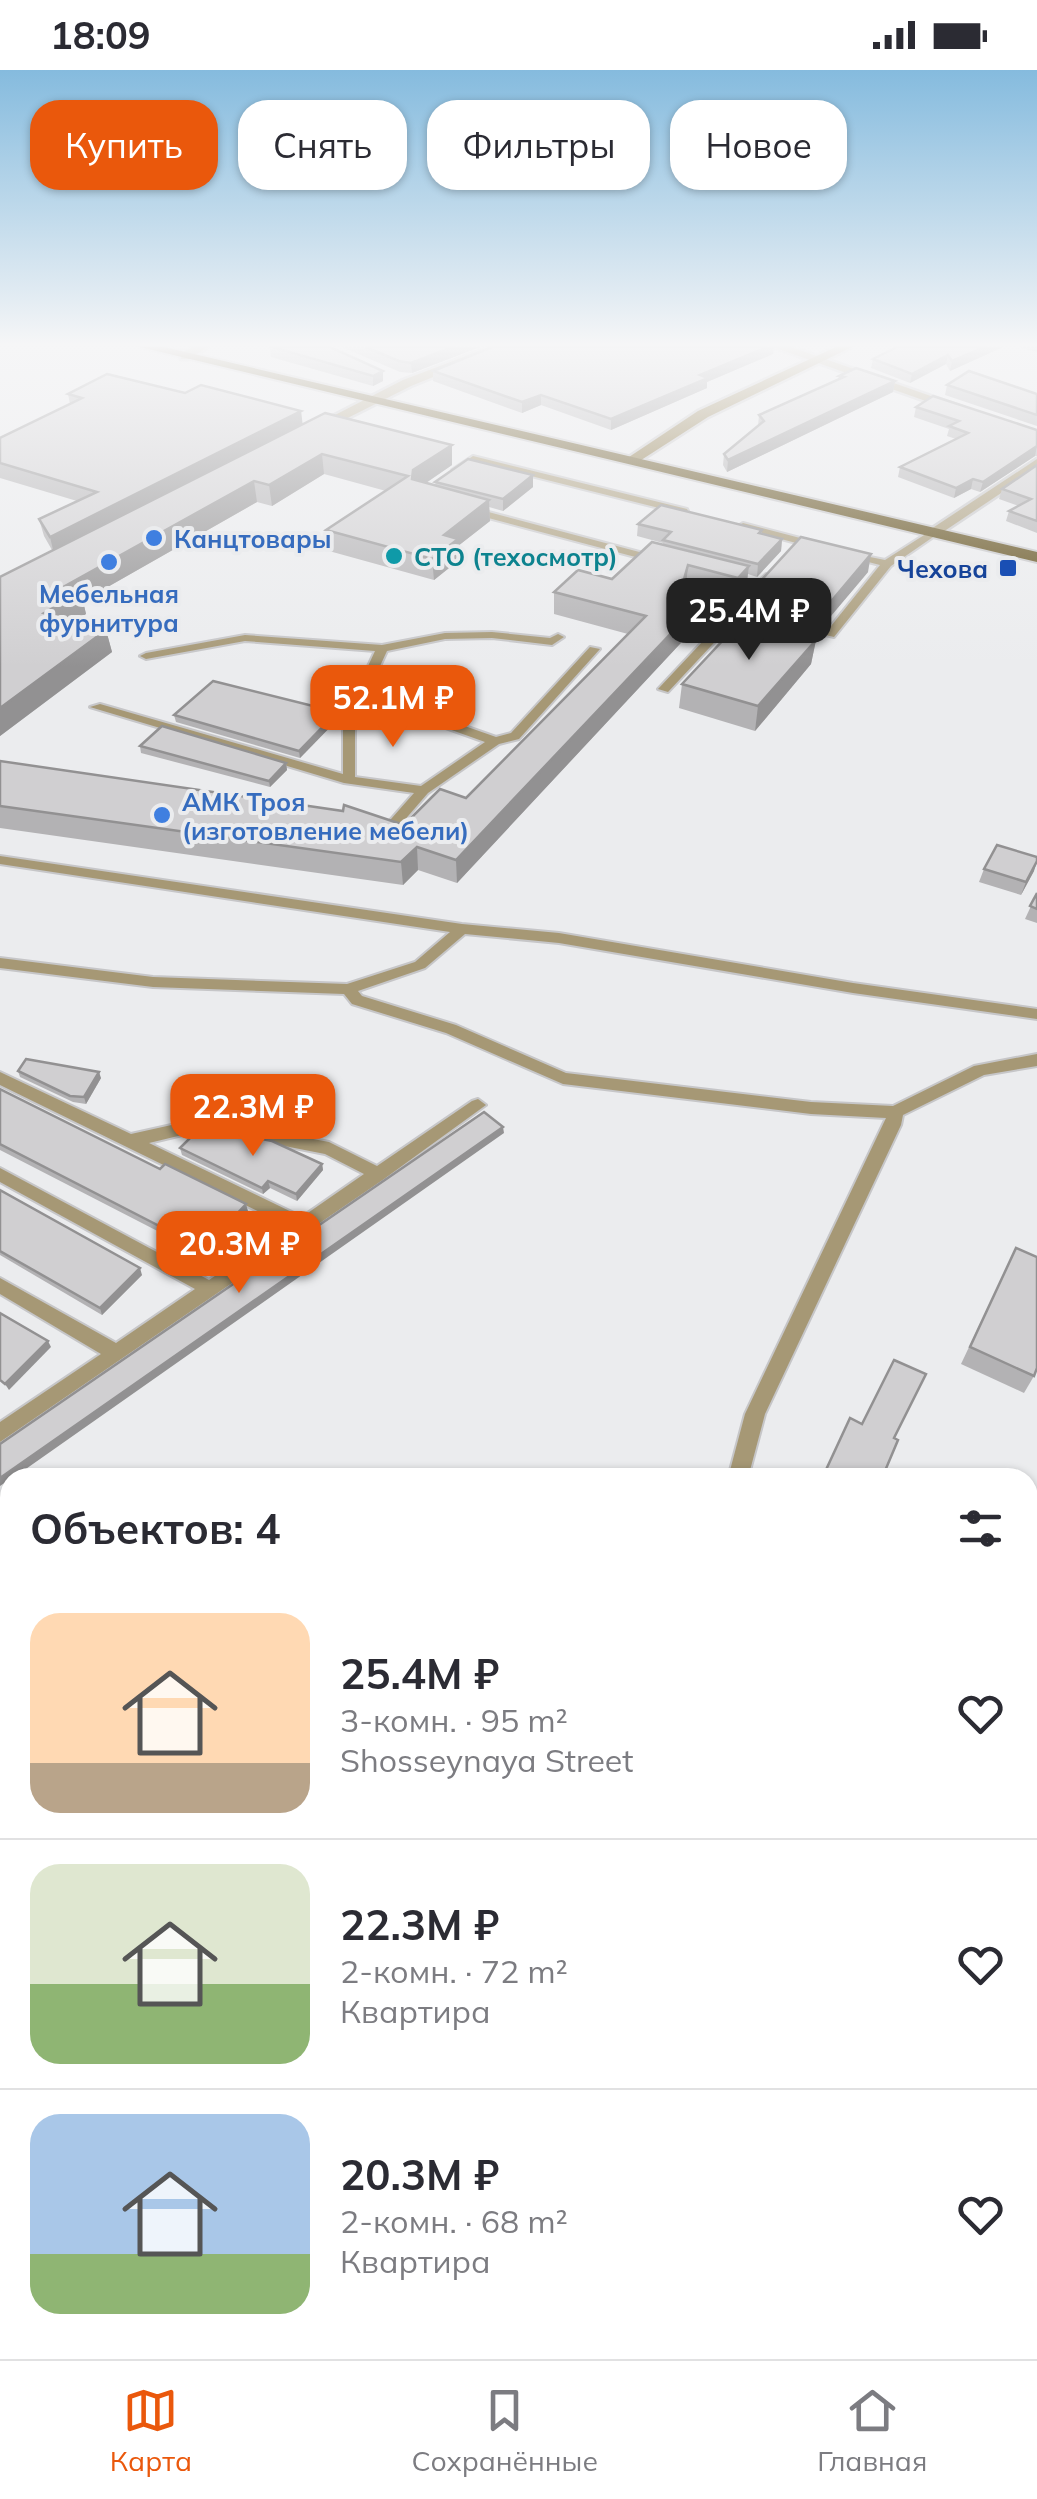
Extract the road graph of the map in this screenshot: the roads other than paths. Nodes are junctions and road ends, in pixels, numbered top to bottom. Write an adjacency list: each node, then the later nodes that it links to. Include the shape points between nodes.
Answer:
1 (600, 454): 3 (highway)
2 (641, 454): 3 (main road)
3 (630, 461): 9 (highway)
4 (1037, 463): 9 (street)
5 (446, 478): 7 (lane, via 473,459)
6 (456, 506): 13 (lane)
7 (694, 514)
8 (731, 523): 10 (lane)
9 (932, 533): 12 (highway); 14 (lane)
10 (800, 541): 11 (lane); 14 (lane)
11 (788, 556)
12 (1037, 557)
13 (672, 563)
14 (887, 564): 18 (lane, via 830,634)
15 (774, 571): 17 (lane)
16 (743, 581): 17 (lane)
17 (761, 585): 18 (lane)
18 (738, 611): 23 (lane)
19 (558, 637): 20 (lane, via 552,642 445,636)
20 (382, 648): 22 (lane, via 244,638); 24 (lane)
21 (594, 648): 26 (lane, via 515,736)
22 (146, 656)
23 (664, 689)
24 (361, 694): 26 (lane); 27 (lane, via 349,720)
25 (96, 707): 27 (lane)
26 (496, 741): 28 (lane)
27 (349, 780): 28 (lane)
28 (423, 790): 29 (lane)
29 (391, 827)
30 (0, 860): 31 (lane)
31 (462, 929): 33 (lane, via 420,965); 34 (lane, via 558,938)
32 (0, 963): 33 (lane, via 153,982)
33 (348, 989): 38 (lane, via 357,1000 451,1029 564,1078)
34 (1037, 1014)
35 (1037, 1060): 38 (lane, via 980,1070)
36 (0, 1078): 39 (lane)
37 (478, 1105): 41 (lane)
38 (895, 1112): 47 (lane, via 755,1414)
39 (130, 1141): 41 (lane, via 203,1124 329,1148); 42 (lane)
40 (0, 1174): 44 (lane)
41 (378, 1174): 42 (lane)
42 (303, 1225): 44 (lane)
43 (0, 1285): 45 (lane)
44 (210, 1289): 45 (lane)
45 (116, 1353): 46 (lane)
46 (4, 1425)
47 (741, 1468)

